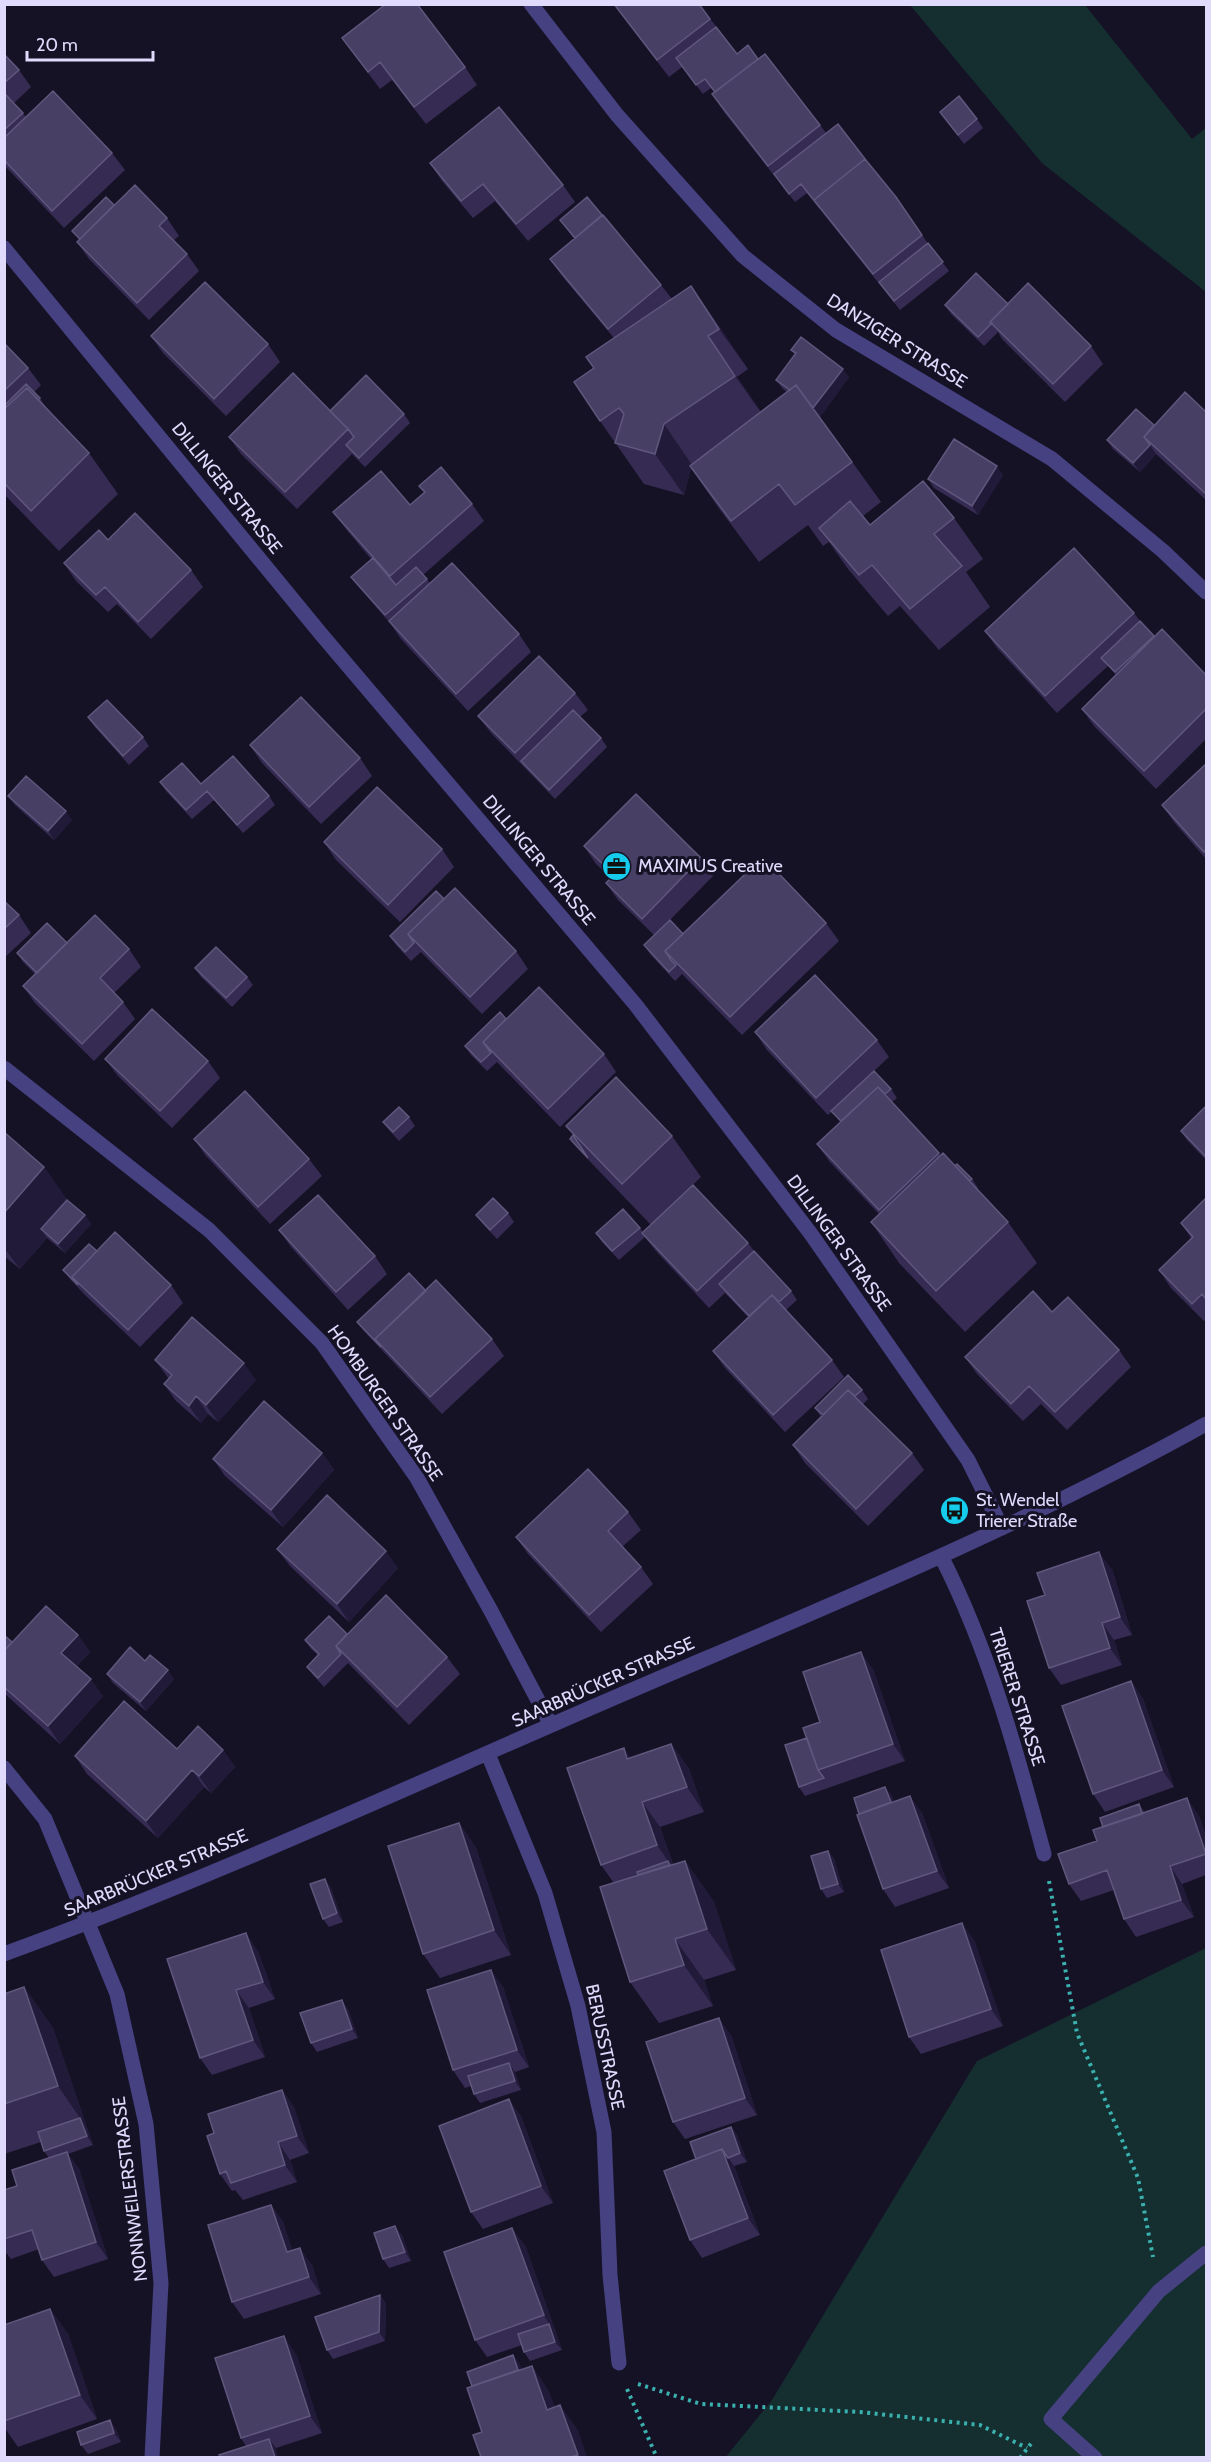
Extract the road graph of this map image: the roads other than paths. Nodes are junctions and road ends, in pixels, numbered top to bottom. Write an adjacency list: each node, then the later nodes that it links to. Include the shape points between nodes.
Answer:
1 (531, 4): 3 (street, DANZIGER STRASSE, via 617,115 743,256 836,330 1052,459)
2 (4, 248): 6 (street, DILLINGER STRASSE, via 321,634 635,1004 811,1234 968,1460)
3 (1206, 592)
4 (4, 1068): 8 (street, HOMBURGER STRASSE, via 209,1230 322,1343 417,1478)
5 (1206, 1424): 6 (street, SAARBRÜCKER STRASSE)
6 (1002, 1528): 7 (street, SAARBRÜCKER STRASSE)
7 (941, 1556): 8 (street, SAARBRÜCKER STRASSE); 11 (street, TRIERER STRASSE, via 968,1612 1017,1754)
8 (551, 1725): 9 (street, SAARBRÜCKER STRASSE)
9 (488, 1754): 12 (street, SAARBRÜCKER STRASSE); 15 (street, BERUSSTRASSE, via 545,1893 578,2006 604,2132 610,2275)
10 (4, 1768): 12 (street, NONNWEILERSTRASSE, via 45,1820)
11 (1044, 1854)
12 (89, 1924): 13 (street, SAARBRÜCKER STRASSE); 16 (street, NONNWEILERSTRASSE, via 117,1994 146,2124 161,2283)
13 (4, 1954)
14 (1206, 2253): 17 (street, via 1160,2291 1051,2419)
15 (619, 2363)
16 (152, 2457)
17 (1095, 2457)

